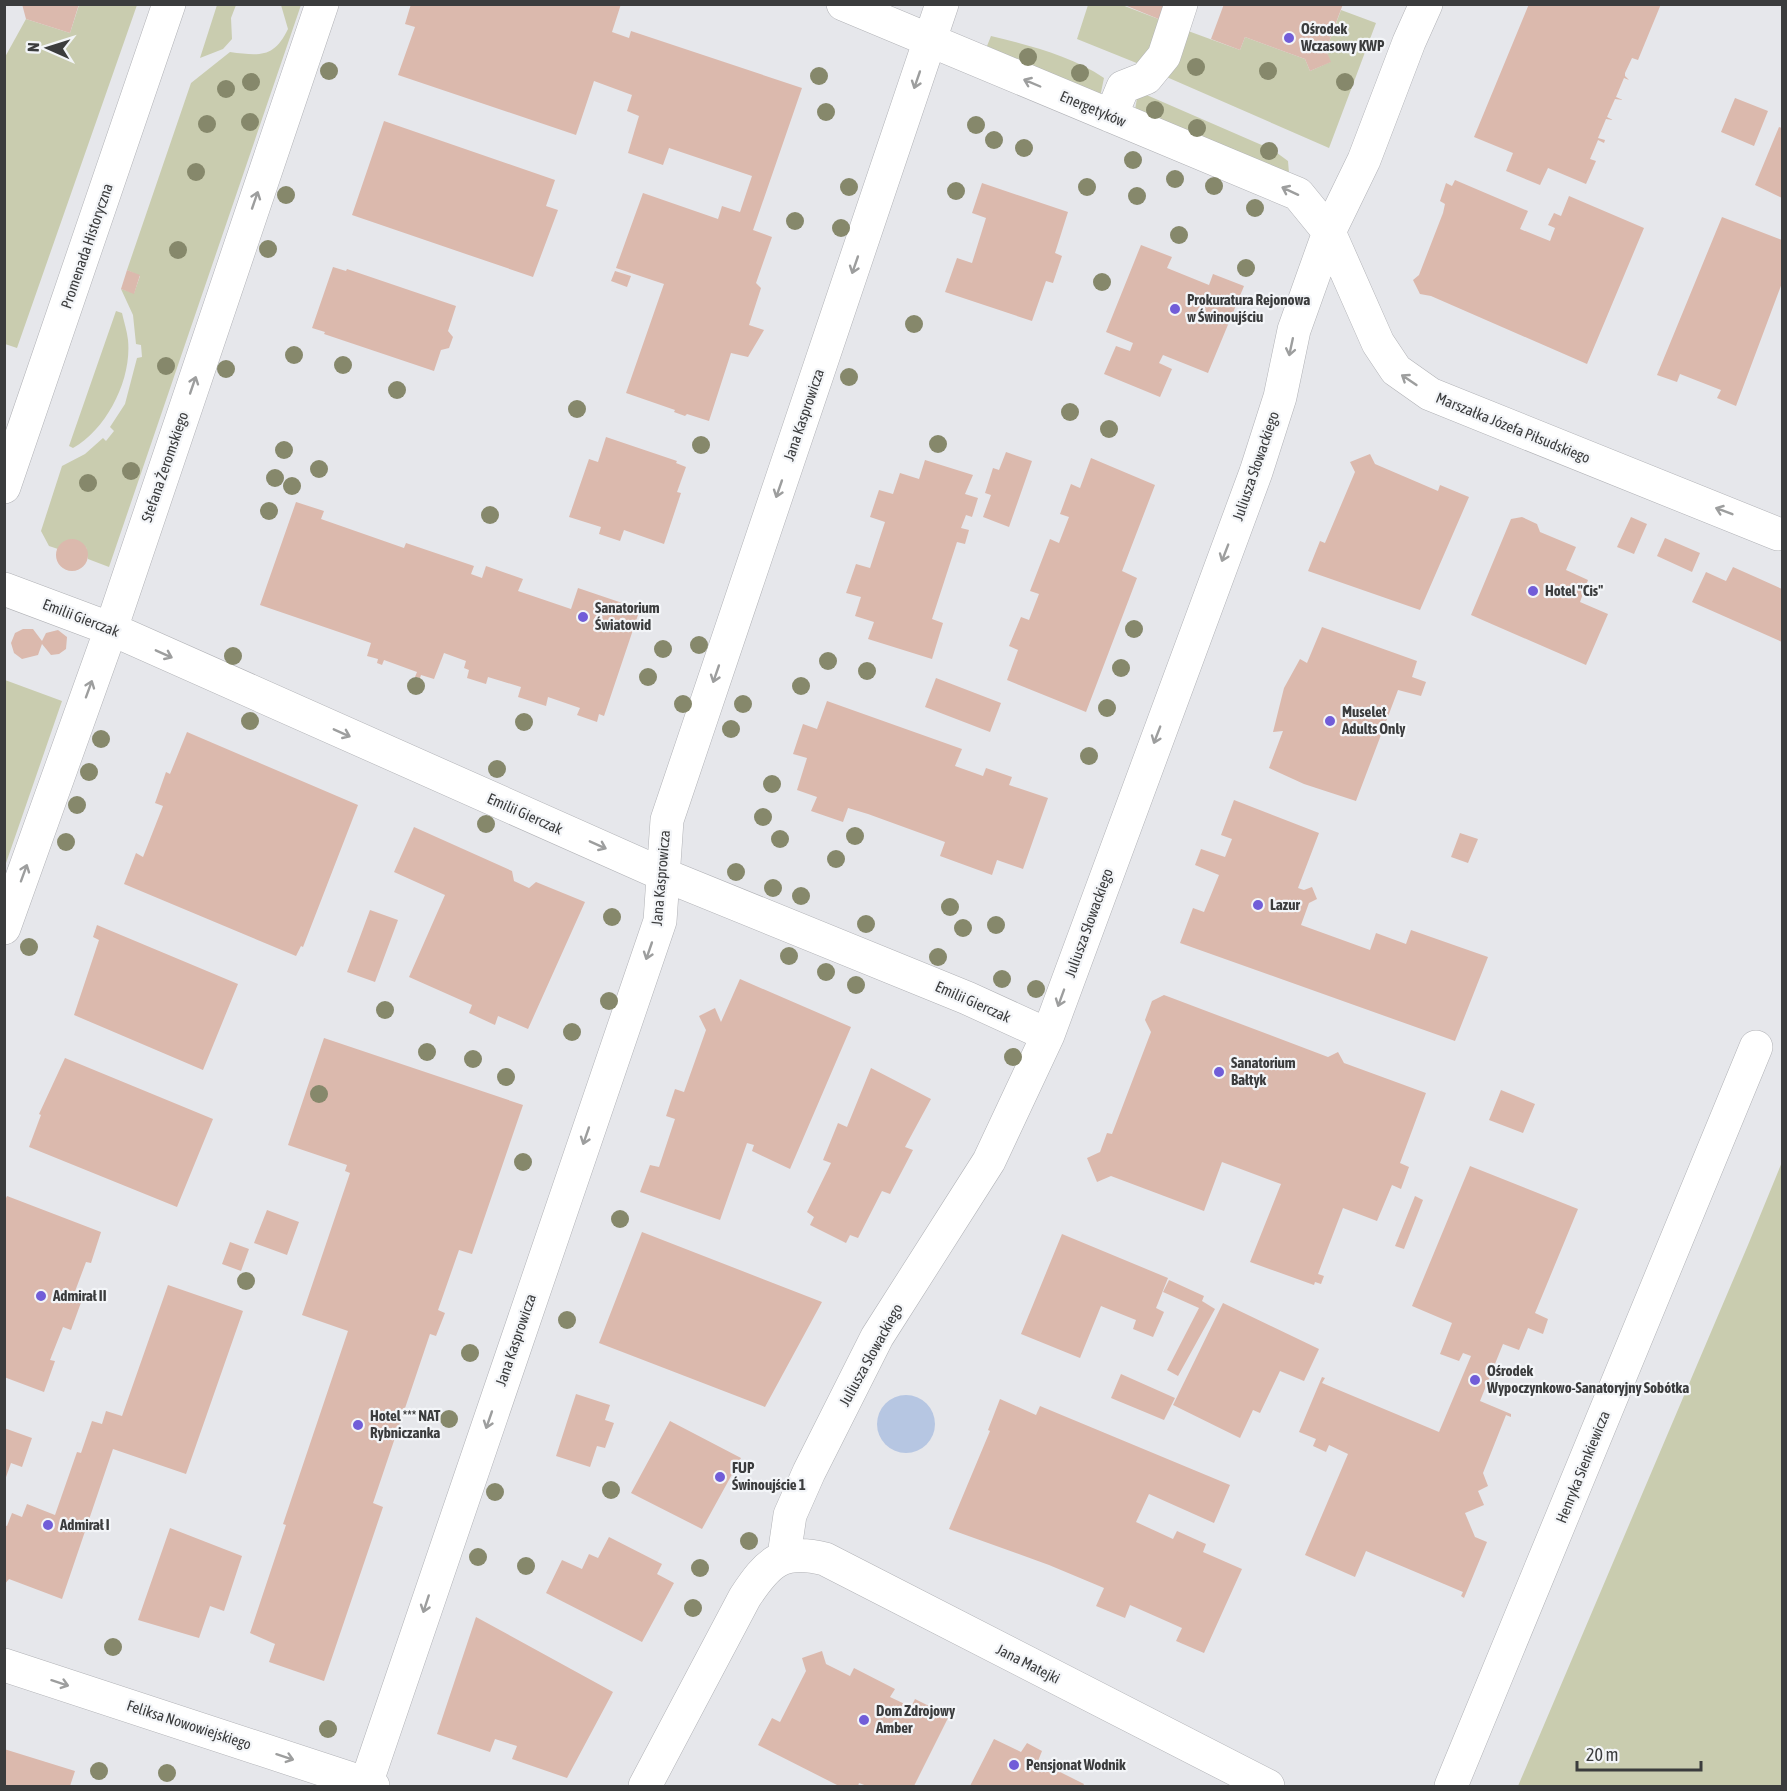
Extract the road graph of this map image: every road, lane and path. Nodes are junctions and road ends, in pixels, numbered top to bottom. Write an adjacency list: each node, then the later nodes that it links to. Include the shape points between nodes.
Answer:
1 (169, 4): 10 (street, Promenada Historyczna)
2 (322, 4): 13 (street, Stefana Żeromskiego, one-way to 2)
3 (843, 4): 7 (street, Energetyków)
4 (942, 4): 7 (street, Jana Kasprowicza)
5 (1181, 4): 8 (street, via 1164,56 1146,78 1123,87)
6 (1426, 4): 9 (street, Juliusza Słowackiego, via 1364,160)
7 (931, 40): 8 (street, Energetyków, one-way to 7); 14 (street, Jana Kasprowicza, one-way to 14, via 667,820)
8 (1111, 116): 9 (street, Energetyków, one-way to 8, via 1298,194)
9 (1329, 232): 11 (street, Marszałka Józefa Piłsudskiego, one-way to 9, via 1430,394 1396,370 1378,343); 16 (street, Juliusza Słowackiego, one-way to 16, via 1294,330 1280,397 1256,472)
10 (4, 487)
11 (1778, 534)
12 (4, 589): 13 (street, Emilii Gierczak)
13 (111, 629): 14 (street, Emilii Gierczak, one-way to 14); 15 (street, Stefana Żeromskiego, one-way to 13)
14 (662, 874): 16 (street, Emilii Gierczak); 20 (street, Jana Kasprowicza, one-way to 20, via 660,921)
15 (4, 928)
16 (1048, 1035): 18 (street, Juliusza Słowackiego, via 989,1161 877,1337 790,1515)
17 (1756, 1047): 23 (street, Henryka Sienkiewicza)
18 (784, 1556): 21 (street, via 763,1570 745,1597); 22 (street, Jana Matejki, via 806,1554 825,1559)
19 (4, 1665): 20 (street, Feliksa Nowowiejskiego, one-way to 20)
20 (370, 1785)
21 (645, 1786)
22 (1268, 1786)
23 (1450, 1786)

